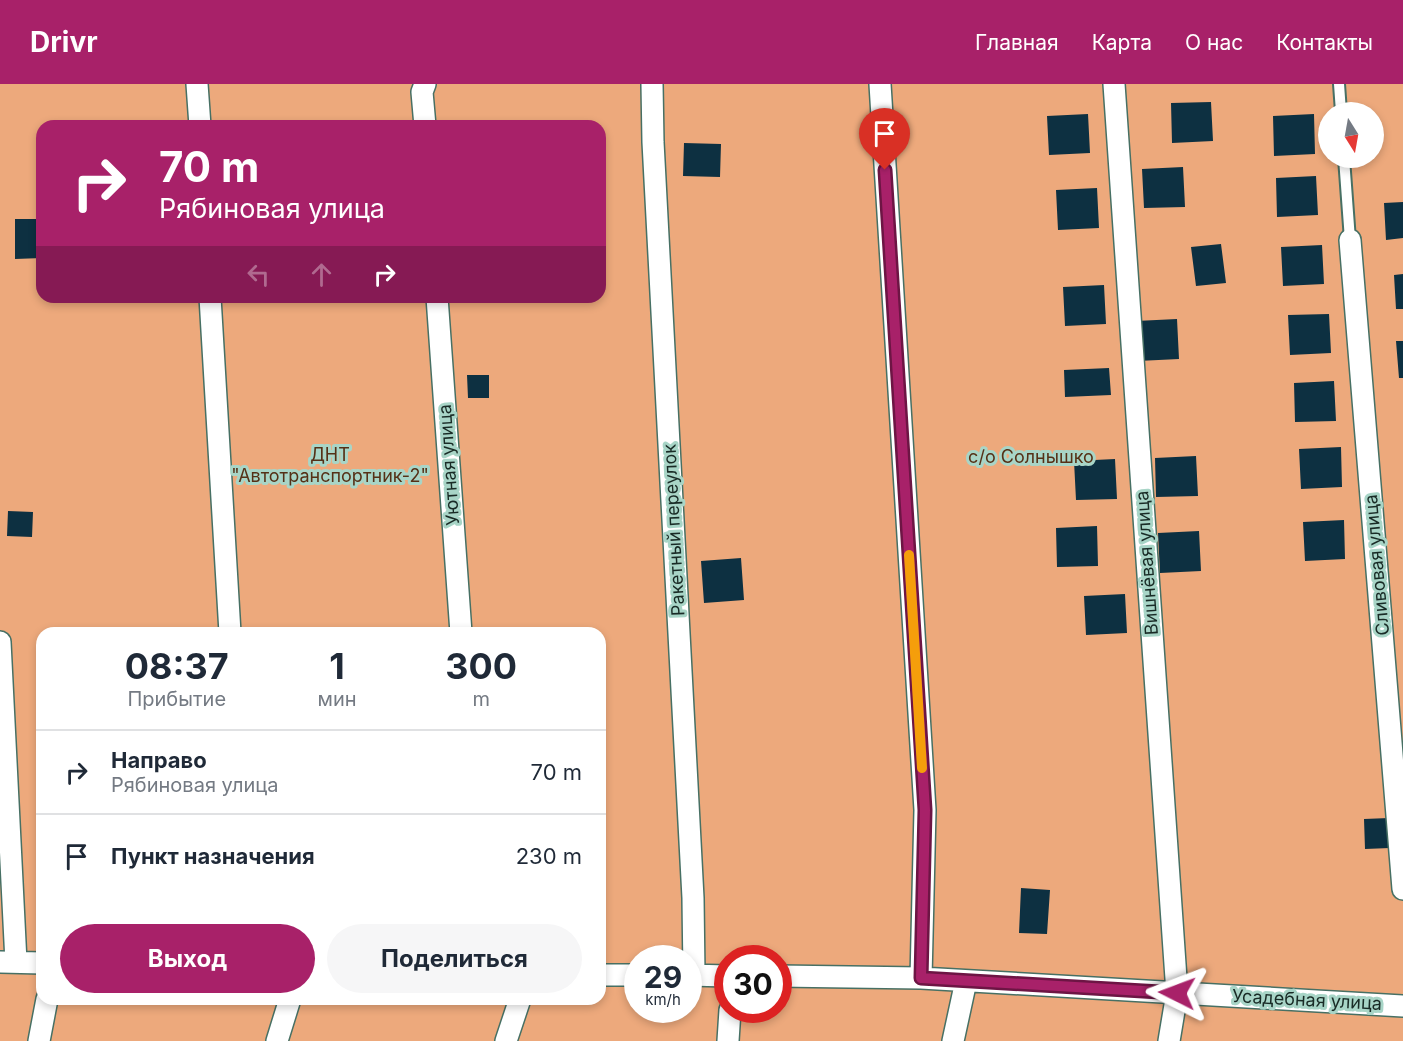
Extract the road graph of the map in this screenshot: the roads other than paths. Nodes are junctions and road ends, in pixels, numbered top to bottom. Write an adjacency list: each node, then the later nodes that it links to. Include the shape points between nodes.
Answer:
1 (197, 84): 8 (street)
2 (425, 84): 9 (street)
3 (652, 84): 18 (street, Ракетный переулок, via 693,898)
4 (880, 84): 24 (street, via 925,810)
5 (1114, 84): 26 (street, Вишнёвая улица)
6 (1339, 84): 7 (lane)
7 (1340, 102)
8 (200, 120)
9 (424, 120)
10 (1345, 168): 11 (lane)
11 (1350, 240): 17 (street, Сливовая улица)
12 (210, 303): 14 (street)
13 (437, 303): 15 (street, Уютная улица)
14 (230, 627)
15 (461, 627)
16 (0, 642): 19 (street)
17 (1403, 889)
18 (692, 945)
19 (8, 962): 20 (street)
20 (36, 963)
21 (606, 975): 22 (street)
22 (624, 975)
23 (792, 976): 24 (street, Усадебная улица)
24 (921, 978): 25 (street, Усадебная улица)
25 (966, 981): 26 (street, Усадебная улица); 36 (street)
26 (1177, 993): 30 (street, Усадебная улица); 37 (street, Вишнёвая улица)
27 (45, 1005): 32 (street)
28 (288, 1005): 33 (street)
29 (518, 1005): 34 (street)
30 (1403, 1006)
31 (729, 1023): 35 (street)
32 (39, 1041)
33 (276, 1041)
34 (506, 1041)
35 (728, 1041)
36 (953, 1041)
37 (1169, 1041)

